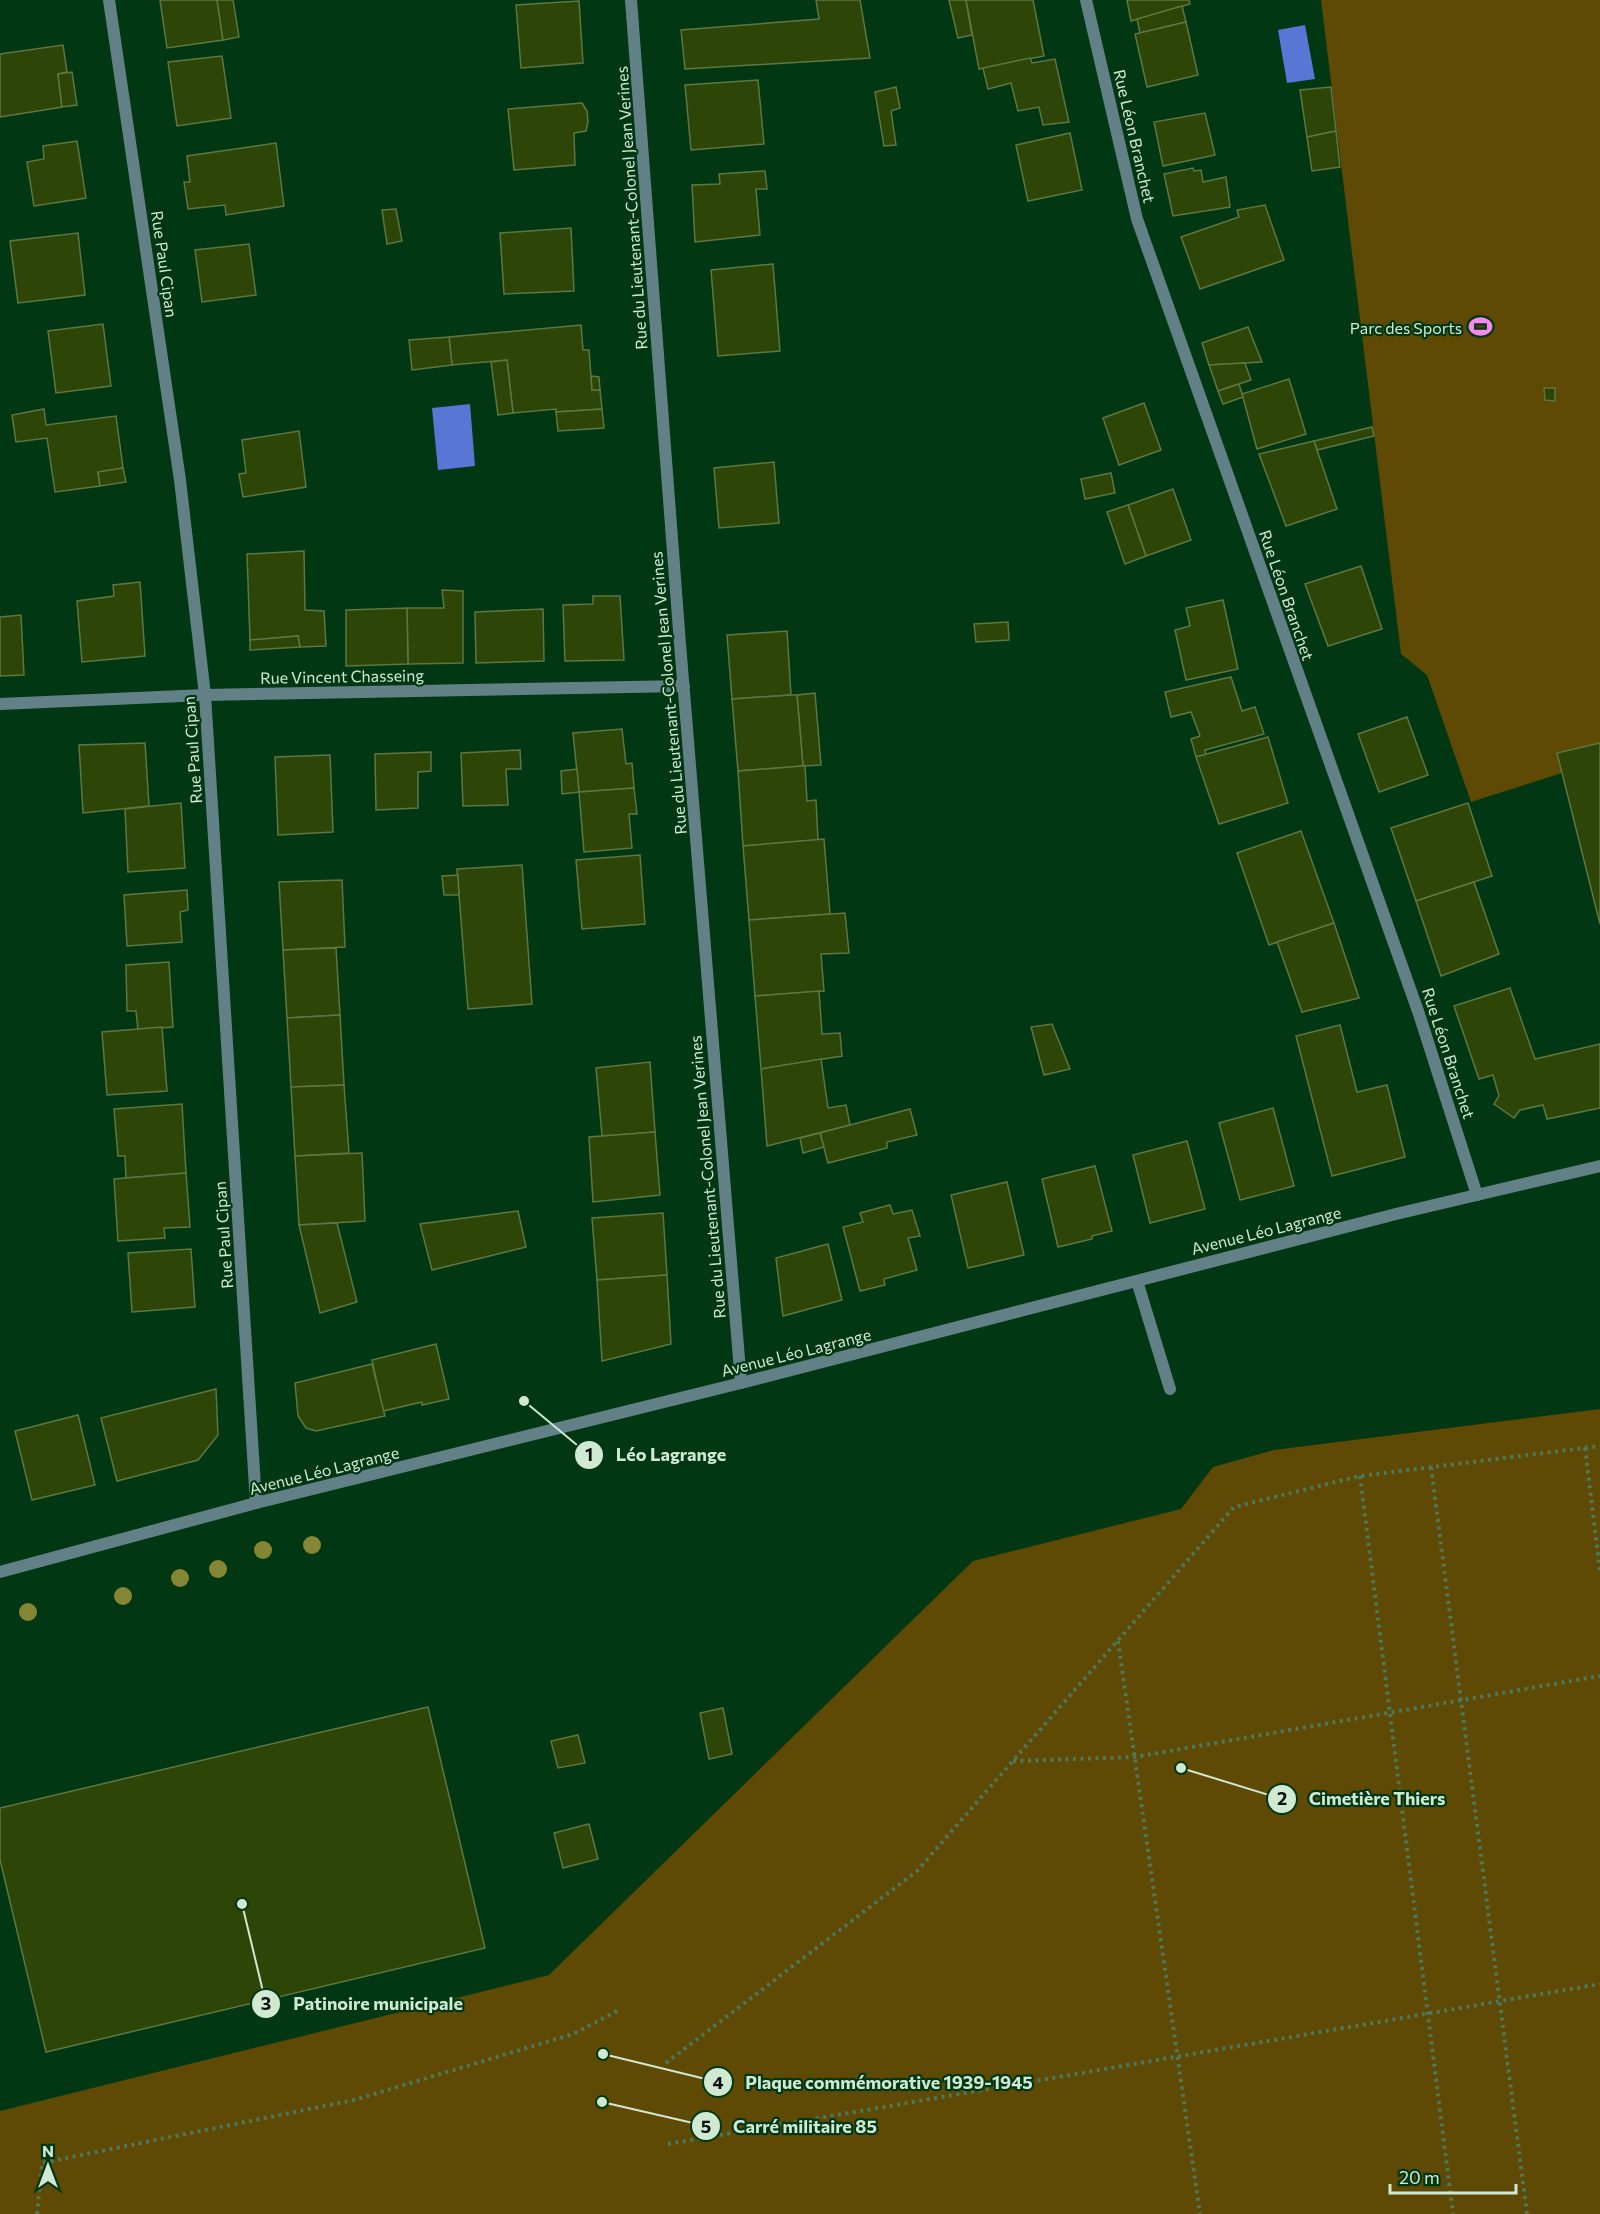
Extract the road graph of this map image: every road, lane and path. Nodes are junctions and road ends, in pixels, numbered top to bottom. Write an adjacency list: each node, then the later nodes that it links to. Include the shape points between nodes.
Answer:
1 (109, 0): 5 (street, Rue Paul Cipan, via 180,480)
2 (631, 0): 4 (street, Rue du Lieutenant-Colonel Jean Verines)
3 (1086, 0): 8 (street, Rue Léon Branchet, via 1137,219 1419,1014)
4 (684, 686): 5 (street, Rue Vincent Chasseing); 10 (street, Rue du Lieutenant-Colonel Jean Verines)
5 (205, 695): 6 (street, Rue Vincent Chasseing); 16 (street, Rue Paul Cipan)
6 (0, 704)
7 (1600, 1166): 8 (street, Avenue Léo Lagrange)
8 (1477, 1195): 9 (street, Avenue Léo Lagrange)
9 (1137, 1281): 10 (street, Avenue Léo Lagrange); 11 (street)
10 (741, 1383): 16 (street, Avenue Léo Lagrange)
11 (1170, 1389)
12 (1600, 1446): 13 (path)
13 (1585, 1448): 14 (path); 17 (path)
14 (1431, 1467): 15 (path); 21 (path)
15 (1360, 1476): 19 (path, via 1234,1507); 22 (path)
16 (256, 1503): 18 (street, Avenue Léo Lagrange)
17 (1600, 1571)
18 (0, 1572)
19 (1118, 1640): 23 (path); 24 (path)
20 (1600, 1677): 21 (path)
21 (1462, 1701): 22 (path); 26 (path)
22 (1390, 1713): 23 (path); 28 (path)
23 (1135, 1757): 24 (path); 29 (path)
24 (1012, 1761): 30 (path, via 917,1870)
25 (1600, 1984): 26 (path)
26 (1500, 2001): 28 (path); 35 (path)
27 (617, 2010): 32 (path, via 573,2034 354,2100 42,2163)
28 (1428, 2013): 29 (path); 34 (path)
29 (1177, 2056): 31 (path); 33 (path)
30 (666, 2063)
31 (668, 2144)
32 (36, 2214)
33 (1200, 2214)
34 (1453, 2214)
35 (1527, 2214)

